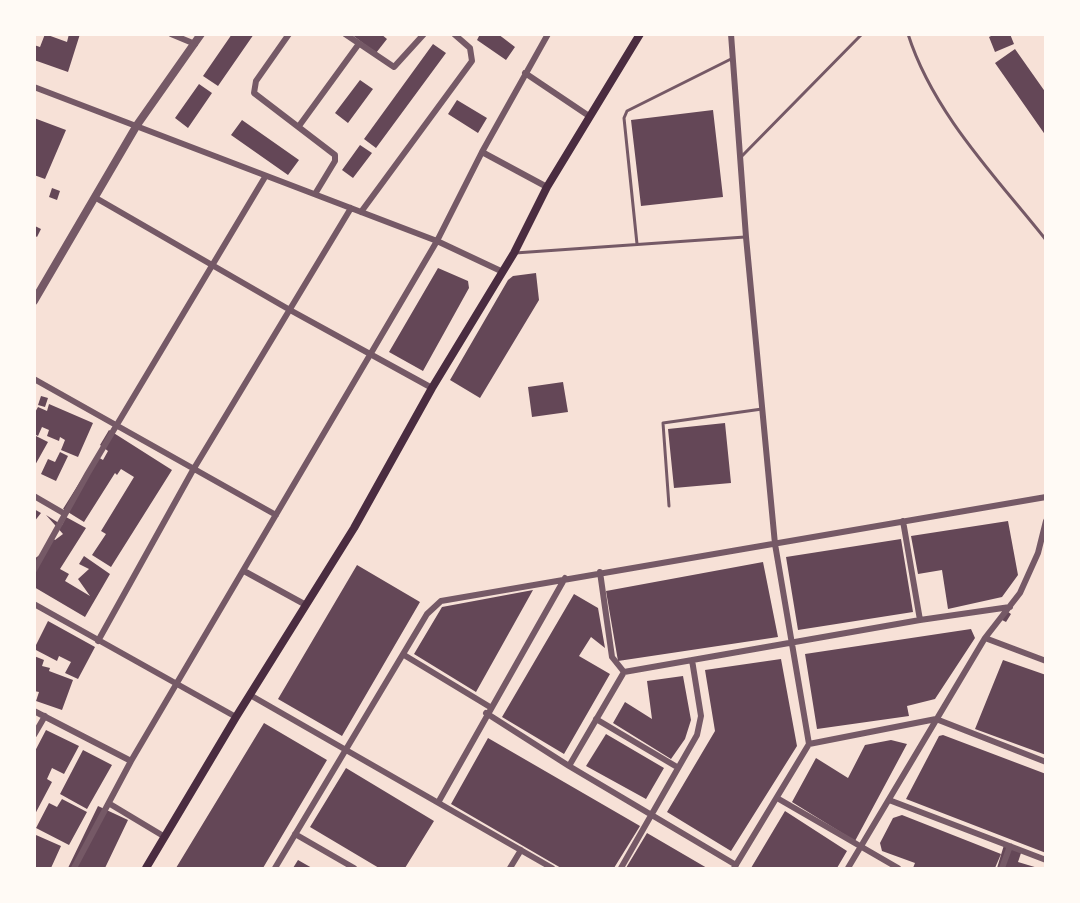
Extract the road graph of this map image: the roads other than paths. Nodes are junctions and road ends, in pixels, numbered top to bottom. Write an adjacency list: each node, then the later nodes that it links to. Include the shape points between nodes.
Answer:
1 (171, 34): 12 (street)
2 (201, 34): 12 (street)
3 (289, 34): 19 (street, via 253,89 260,99)
4 (345, 34): 13 (street)
5 (424, 34): 13 (street, via 394,67)
6 (454, 34): 27 (street, via 470,48 472,61)
7 (548, 34): 15 (street)
8 (640, 34): 17 (main road)
9 (731, 34): 14 (street)
10 (862, 34): 21 (lane)
11 (908, 34): 29 (lane, via 936,96)
12 (195, 44): 18 (street)
13 (358, 45): 19 (street)
14 (733, 57): 21 (street); 31 (lane, via 627,111 624,118)
15 (525, 73): 17 (street); 20 (street)
16 (34, 87): 18 (street)
17 (589, 116): 23 (main road)
18 (137, 125): 22 (street); 25 (street)
19 (299, 126): 24 (street, via 335,155)
20 (482, 152): 23 (street); 30 (street)
21 (740, 159): 28 (street)
22 (265, 177): 24 (street); 33 (street)
23 (547, 187): 32 (main road)
24 (315, 194): 26 (street)
25 (96, 198): 33 (street); 35 (street)
26 (351, 208): 27 (street); 36 (street)
27 (361, 213): 30 (street)
28 (746, 237): 31 (lane); 40 (street)
29 (1046, 240)
30 (437, 241): 34 (street); 37 (street)
31 (637, 244): 32 (lane)
32 (514, 253): 34 (main road)
33 (212, 264): 36 (street); 41 (street)
34 (503, 272): 39 (main road)
35 (34, 301)
36 (290, 310): 37 (street); 42 (street)
37 (370, 355): 39 (street); 47 (street)
38 (34, 379): 41 (street)
39 (432, 388): 58 (main road)
40 (764, 408): 45 (lane, via 663,423); 50 (street)
41 (117, 425): 42 (street); 46 (street)
42 (193, 470): 47 (street); 62 (street)
43 (34, 496): 46 (street)
44 (1046, 497): 48 (street)
45 (669, 506)
46 (65, 514): 53 (street)
47 (276, 515): 54 (street)
48 (903, 520): 50 (street); 60 (street)
49 (1046, 521): 51 (street)
50 (775, 544): 55 (street); 63 (street)
51 (1038, 553): 52 (street); 59 (street)
52 (1046, 556)
53 (34, 570)
54 (244, 571): 58 (street); 68 (street)
55 (600, 572): 56 (street); 67 (street, via 612,657)
56 (566, 578): 64 (street, via 441,601 427,614); 70 (street)
57 (34, 604): 62 (street)
58 (306, 605): 69 (main road)
59 (1010, 607): 60 (street); 61 (street)
60 (920, 620): 63 (street)
61 (986, 638): 66 (street); 75 (street)
62 (98, 641): 68 (street)
63 (790, 642): 65 (street); 77 (street)
64 (404, 655): 70 (street); 78 (street)
65 (692, 660): 67 (street); 82 (street, via 701,716 697,735)
66 (1046, 661)
67 (624, 672): 74 (street)
68 (178, 684): 73 (street); 79 (street)
69 (250, 695): 73 (main road); 78 (street)
70 (488, 710): 81 (street); 85 (street)
71 (34, 711): 72 (street)
72 (45, 716): 76 (street); 79 (street)
73 (236, 717): 89 (main road)
74 (596, 719): 81 (street); 82 (street)
75 (936, 719): 77 (street); 80 (street); 84 (street)
76 (34, 735)
77 (809, 744): 83 (street)
78 (346, 748): 85 (street); 88 (street)
79 (131, 761): 86 (street)
80 (1046, 762)
81 (569, 766): 87 (street)
82 (677, 767): 87 (street)
83 (777, 798): 91 (street); 94 (street)
84 (889, 800): 90 (street); 91 (street)
85 (439, 801): 92 (street)
86 (110, 804): 89 (street); 95 (street)
87 (650, 814): 94 (street); 101 (street)
88 (295, 834): 97 (street); 98 (street)
89 (165, 837): 96 (main road)
90 (1010, 846): 93 (street); 104 (street)
91 (860, 848): 102 (street); 103 (street)
92 (521, 850): 99 (street); 100 (street)
93 (1046, 860)
94 (735, 867)
95 (74, 868)
96 (148, 868)
97 (275, 868)
98 (354, 868)
99 (510, 868)
100 (552, 868)
101 (621, 868)
102 (848, 868)
103 (898, 868)
104 (1002, 868)

